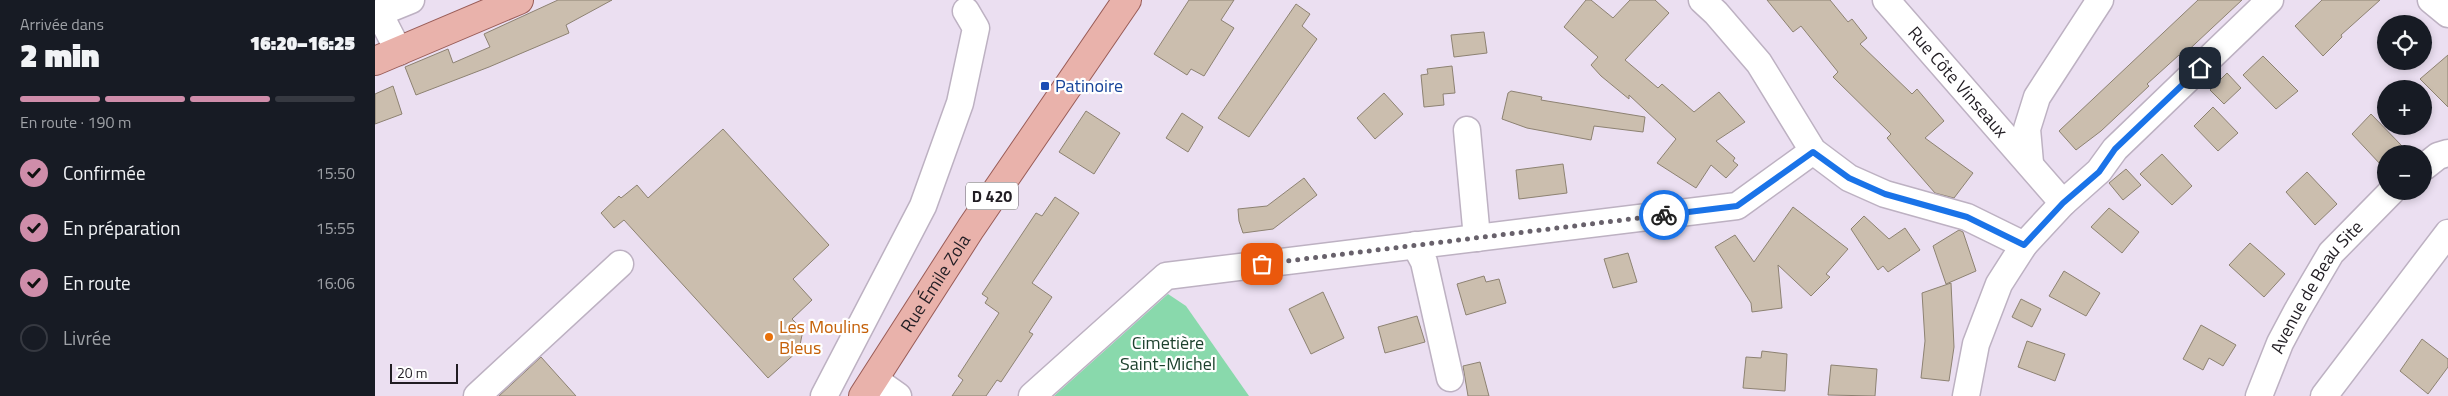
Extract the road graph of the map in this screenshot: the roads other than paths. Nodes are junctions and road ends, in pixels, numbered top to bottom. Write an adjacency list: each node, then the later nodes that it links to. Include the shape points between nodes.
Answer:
1 (411, 0): 10 (street)
2 (519, 0): 12 (main road)
3 (1127, 0): 26 (main road, Rue Émile Zola / D 420, via 1002,182)
4 (1702, 0): 14 (street, via 1759,63)
5 (1886, 0): 17 (street, Rue Côte Vinseaux)
6 (2100, 0): 17 (street, via 2037,97 2027,129)
7 (2270, 0): 19 (street, via 2115,149 2099,172)
8 (2431, 0): 11 (street)
9 (966, 11): 28 (street, via 976,28 962,94 923,206)
10 (377, 14): 12 (street)
11 (2448, 14)
12 (387, 57)
13 (1467, 130): 21 (street)
14 (1813, 152): 21 (street, via 1737,206); 23 (street, via 1849,178 1885,194 1967,217)
15 (2448, 153): 16 (street)
16 (2432, 161)
17 (2029, 164): 19 (street, Rue Côte Vinseaux)
18 (2383, 200): 32 (street, Avenue de Beau Site, via 2331,253 2297,311)
19 (2063, 203): 23 (street)
20 (2448, 232): 33 (street)
21 (1477, 238): 22 (street)
22 (1415, 245): 25 (street, via 1424,262); 30 (street, via 1166,276)
23 (2024, 245): 31 (street, via 1999,284 1976,344)
24 (620, 264): 27 (street)
25 (1450, 378)
26 (869, 388): 29 (street)
27 (477, 396)
28 (824, 396)
29 (898, 396)
30 (1033, 396)
31 (1966, 396)
32 (2259, 396)
33 (2324, 396)

